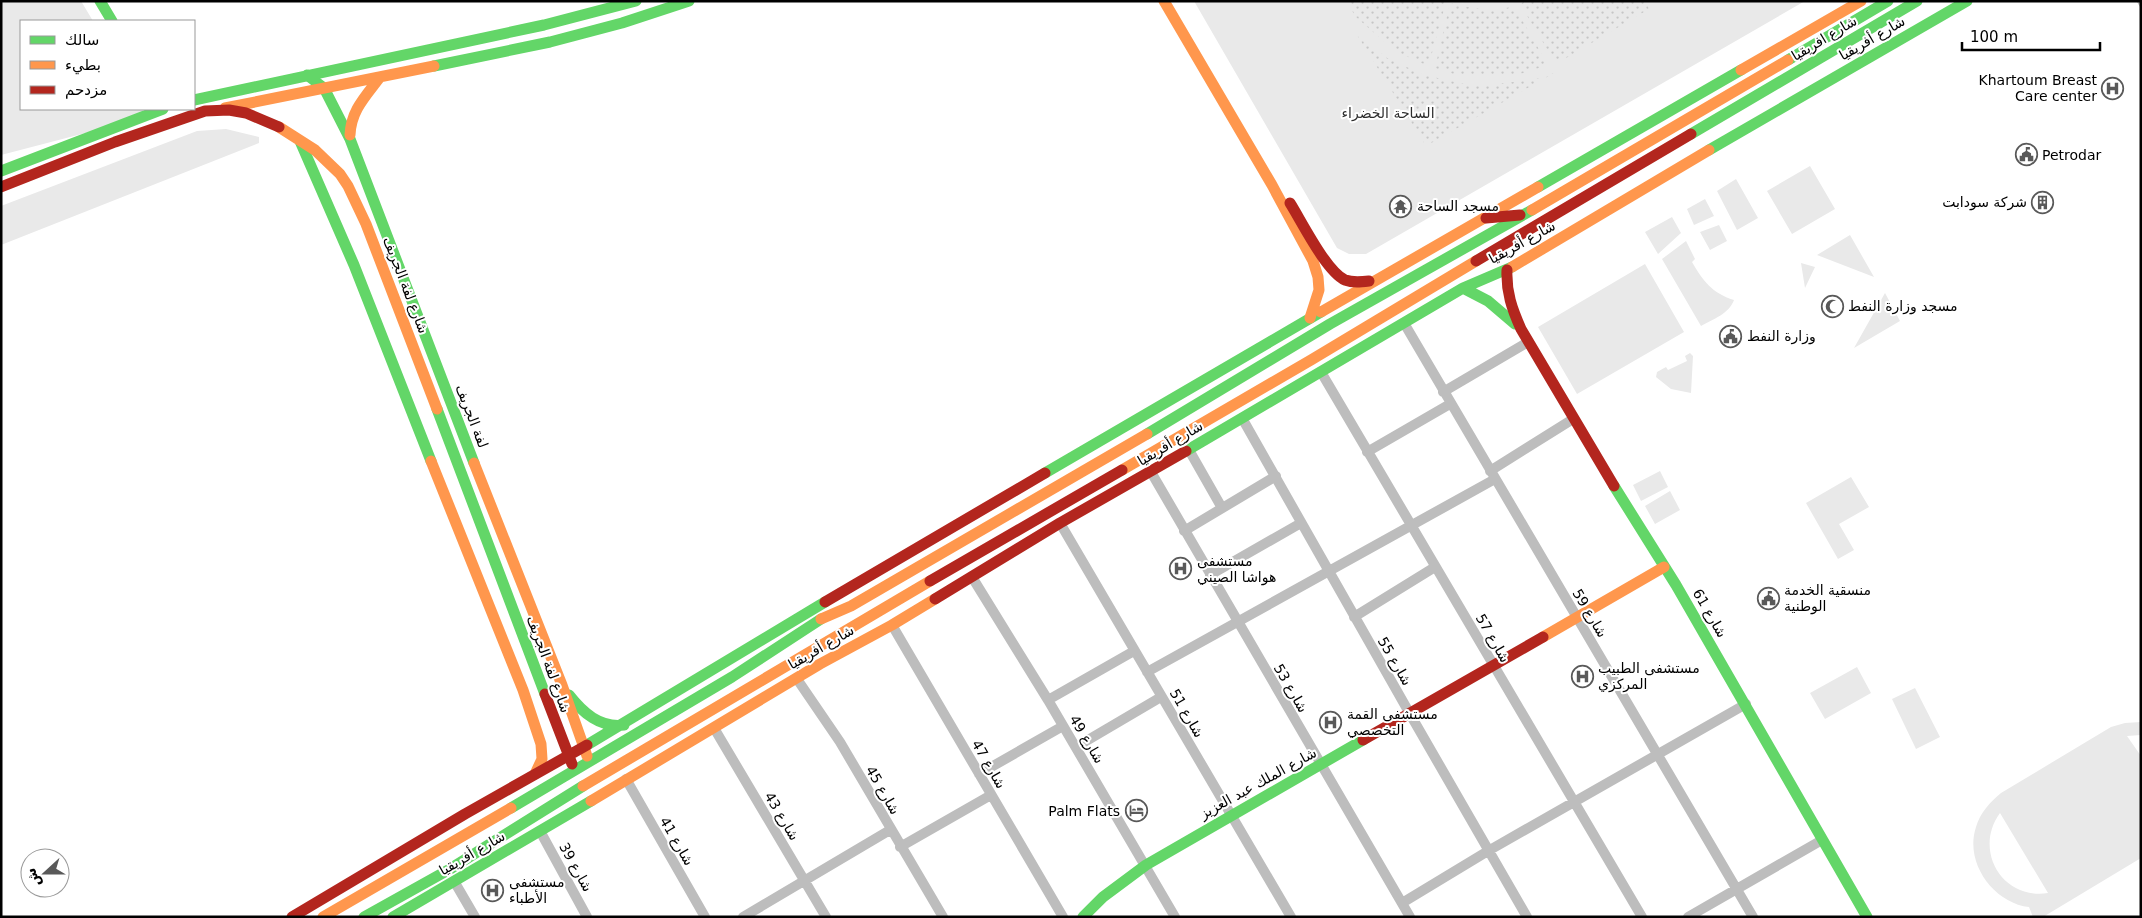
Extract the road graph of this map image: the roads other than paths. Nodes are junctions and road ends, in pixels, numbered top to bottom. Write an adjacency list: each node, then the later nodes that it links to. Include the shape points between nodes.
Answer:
1 (100, 1): 10 (main road)
2 (636, 1): 12 (main road, via 544,25)
3 (689, 1): 9 (main road)
4 (1164, 1): 22 (main road)
5 (1861, 1): 25 (main road)
6 (1888, 1): 11 (main road, شارع افريقيا)
7 (1917, 1): 14 (main road, شارع افريقيا)
8 (1967, 1): 26 (main road, شارع أفريقيا)
9 (662, 6): 13 (main road, via 550,42)
10 (111, 20)
11 (1764, 74): 24 (main road, شارع أفريقيا)
12 (307, 75): 15 (main road, لفة الجريف); 16 (main road)
13 (380, 77): 15 (main road); 19 (main road, via 353,111)
14 (1772, 87): 51 (main road, شارع أفريقيا)
15 (324, 88): 18 (main road); 19 (main road, لفة الجريف)
16 (195, 100)
17 (160, 110): 21 (main road)
18 (212, 110): 20 (main road, شارع لفة الجريف, via 265,119); 23 (main road, شارع لفة الجريف, via 141,133)
19 (350, 138): 69 (main road, لفة الجريف)
20 (300, 141): 80 (main road, شارع لفة الجريف, via 322,154 341,176 366,224); 84 (main road, via 354,264 520,682 541,744 542,759)
21 (1, 170)
22 (1272, 185): 27 (main road, via 1290,202 1327,265 1337,274 1348,282 1360,283); 29 (main road, via 1320,282 1319,295)
23 (1, 187)
24 (1524, 215): 25 (main road); 39 (main road, شارع أفريقيا, via 1338,319)
25 (1486, 218): 27 (main road)
26 (1507, 270): 28 (main road, شارع أفريقيا); 31 (main road, via 1510,304)
27 (1382, 277): 29 (main road)
28 (1463, 288): 30 (main road, شارع أفريقيا); 31 (main road, via 1488,300)
29 (1310, 318): 36 (main road)
30 (1404, 323): 33 (main road, شارع أفريقيا); 34 (street, شارع 59)
31 (1521, 330): 32 (main road, شارع 61)
32 (1528, 342): 34 (street); 38 (main road, شارع 61)
33 (1320, 372): 37 (main road, شارع أفريقيا); 41 (street, شارع 57)
34 (1443, 392): 35 (street, شارع 59)
35 (1450, 404): 41 (street); 43 (street, شارع 59)
36 (1143, 418): 39 (main road); 59 (main road)
37 (1242, 418): 40 (main road, شارع أفريقيا); 44 (street, شارع 55)
38 (1573, 419): 43 (street); 53 (main road, شارع 61)
39 (1143, 436): 46 (main road, شارع أفريقيا)
40 (1188, 450): 42 (main road, شارع أفريقيا); 45 (street)
41 (1367, 452): 49 (street, شارع 57)
42 (1151, 472): 47 (main road, شارع أفريقيا); 50 (street, شارع 53)
43 (1493, 475): 49 (street); 58 (street, شارع 59)
44 (1276, 476): 45 (street); 48 (street, شارع 55)
45 (1222, 508): 50 (street)
46 (992, 522): 51 (main road); 60 (main road, شارع أفريقيا, via 851,606)
47 (1060, 523): 56 (main road, شارع أفريقيا); 64 (street, شارع 51)
48 (1302, 523): 54 (street, شارع 55); 55 (street)
49 (1411, 526): 52 (street, شارع 57); 54 (street)
50 (1184, 531): 55 (street, شارع 53)
51 (1004, 539): 63 (main road, شارع أفريقيا)
52 (1436, 567): 57 (street); 66 (street, شارع 57)
53 (1664, 567): 58 (main road, شارع الملك عبد العزيز); 72 (main road, شارع 61)
54 (1328, 572): 57 (street, شارع 55); 61 (street)
55 (1210, 575): 61 (street, شارع 53)
56 (972, 577): 62 (main road, شارع أفريقيا); 71 (street, شارع 49)
57 (1354, 617): 73 (street, شارع 55)
58 (1577, 618): 66 (main road, شارع الملك عبد العزيز); 79 (street, شارع 59)
59 (792, 621): 60 (main road); 74 (main road)
60 (818, 621): 81 (main road, شارع أفريقيا)
61 (1238, 623): 67 (street); 82 (street, شارع 53)
62 (892, 625): 65 (main road, شارع أفريقيا); 85 (street, شارع 47)
63 (826, 642): 65 (main road); 86 (main road, شارع أفريقيا)
64 (1134, 651): 67 (street, شارع 51); 71 (street)
65 (820, 664): 68 (main road, شارع أفريقيا)
66 (1493, 666): 73 (main road, شارع الملك عبد العزيز); 90 (street, شارع 57)
67 (1147, 672): 70 (street, شارع 51)
68 (796, 679): 76 (main road, شارع أفريقيا); 92 (street, شارع 45, via 840,742)
69 (562, 685): 74 (main road, via 581,711 613,726); 78 (main road, لفة الجريف)
70 (1161, 697): 77 (street); 91 (street, شارع 51)
71 (1048, 700): 75 (street, شارع 49)
72 (1746, 704): 79 (street); 94 (main road, شارع 61)
73 (1410, 714): 82 (main road, شارع الملك عبد العزيز); 96 (street, شارع 55)
74 (627, 723): 78 (main road)
75 (1063, 726): 77 (street, شارع 49); 85 (street)
76 (714, 728): 87 (main road, شارع أفريقيا); 99 (street, شارع 43)
77 (1076, 747): 97 (street, شارع 49)
78 (583, 748): 80 (main road); 81 (main road, لفة الجريف)
79 (1658, 754): 90 (street); 100 (street, شارع 59)
80 (568, 757): 83 (main road); 84 (main road)
81 (590, 762): 83 (main road, شارع أفريقيا); 86 (main road, لفة الجريف)
82 (1321, 765): 91 (main road, شارع الملك عبد العزيز); 101 (street, شارع 53)
83 (575, 772): 88 (main road); 103 (main road, شارع أفريقيا)
84 (535, 774): 102 (main road)
85 (979, 774): 89 (street, شارع 47)
86 (597, 776): 88 (main road, شارع أفريقيا)
87 (626, 779): 93 (main road, شارع أفريقيا); 108 (street, شارع 41)
88 (582, 787): 104 (main road, شارع أفريقيا, via 450,869)
89 (992, 795): 95 (street); 112 (street, شارع 47)
90 (1575, 801): 96 (street); 118 (street, شارع 57)
91 (1231, 815): 97 (main road, شارع الملك عبد العزيز); 115 (street, شارع 51)
92 (890, 830): 95 (street, شارع 45); 99 (street)
93 (540, 831): 98 (main road, شارع أفريقيا); 107 (street, شارع 39)
94 (1822, 840): 100 (street); 121 (main road, شارع 61)
95 (900, 847): 111 (street, شارع 45)
96 (1488, 851): 101 (street); 117 (street, شارع 55)
97 (1146, 865): 113 (main road, شارع الملك عبد العزيز, via 1103,897); 114 (street, شارع 49)
98 (454, 880): 105 (main road, شارع أفريقيا); 106 (street)
99 (804, 880): 109 (street); 110 (street, شارع 43)
100 (1737, 888): 119 (street); 120 (street, شارع 59)
101 (1402, 903): 116 (street, شارع 53)
102 (292, 917)
103 (323, 917)
104 (364, 917)
105 (393, 917)
106 (475, 917)
107 (587, 917)
108 (705, 917)
109 (744, 917)
110 (826, 917)
111 (943, 917)
112 (1063, 917)
113 (1083, 917)
114 (1175, 917)
115 (1291, 917)
116 (1410, 917)
117 (1527, 917)
118 (1642, 917)
119 (1688, 917)
120 (1753, 917)
121 (1867, 917)

